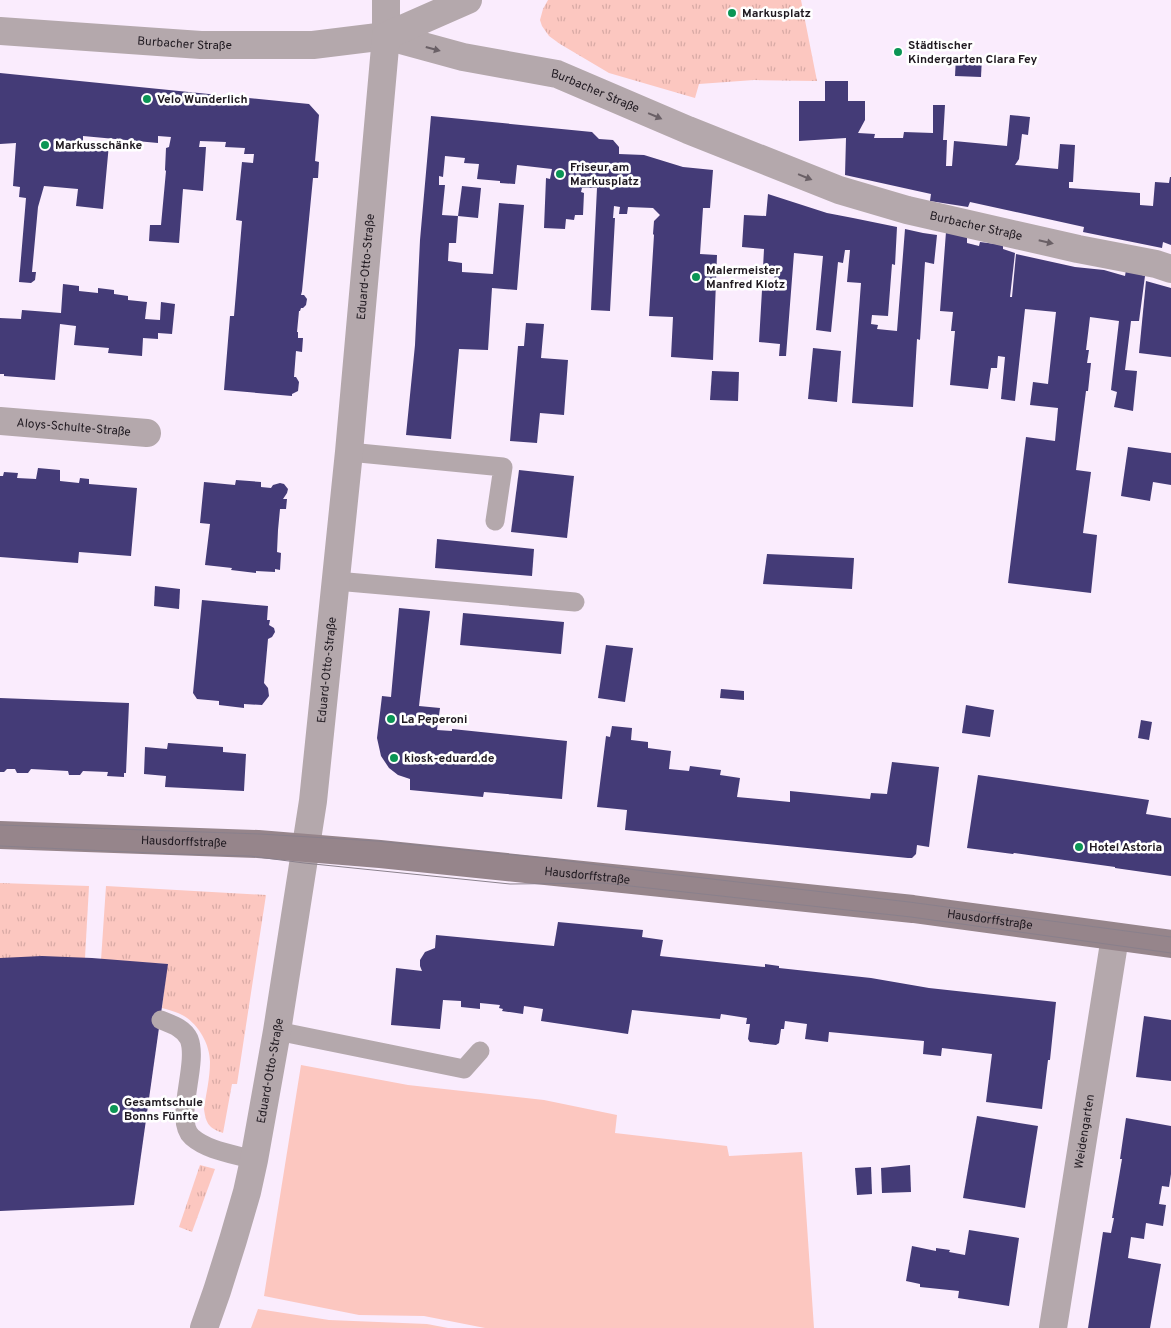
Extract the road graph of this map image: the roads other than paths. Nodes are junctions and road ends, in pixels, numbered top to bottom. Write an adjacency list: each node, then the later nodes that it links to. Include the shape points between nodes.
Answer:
1 (386, 0): 4 (street, Eduard-Otto-Straße)
2 (468, 0): 4 (street)
3 (0, 31): 4 (street, Burbacher Straße, via 201,45 313,45)
4 (386, 36): 5 (street, Burbacher Straße, one-way to 5, via 463,57 557,74 846,192 907,210); 8 (street, Eduard-Otto-Straße)
5 (1171, 269)
6 (0, 421): 7 (street, Aloys-Schulte-Straße)
7 (147, 433)
8 (349, 452): 9 (lane, via 503,467); 10 (street, Eduard-Otto-Straße)
9 (495, 521)
10 (336, 581): 11 (lane); 13 (street, Eduard-Otto-Straße)
11 (575, 602)
12 (0, 835): 13 (main road, Hausdorffstraße)
13 (306, 848): 14 (main road, Hausdorffstraße, via 913,909); 17 (street, Eduard-Otto-Straße)
14 (1115, 936): 15 (main road, Hausdorffstraße); 21 (street, Weidengarten)
15 (1171, 944)
16 (161, 1020): 19 (lane, via 178,1027 188,1038 192,1053 185,1125 192,1136 206,1145)
17 (277, 1031): 18 (lane, via 464,1069); 19 (street, Eduard-Otto-Straße)
18 (480, 1051)
19 (254, 1160): 20 (street, Eduard-Otto-Straße, via 233,1240)
20 (204, 1328)
21 (1053, 1328)

